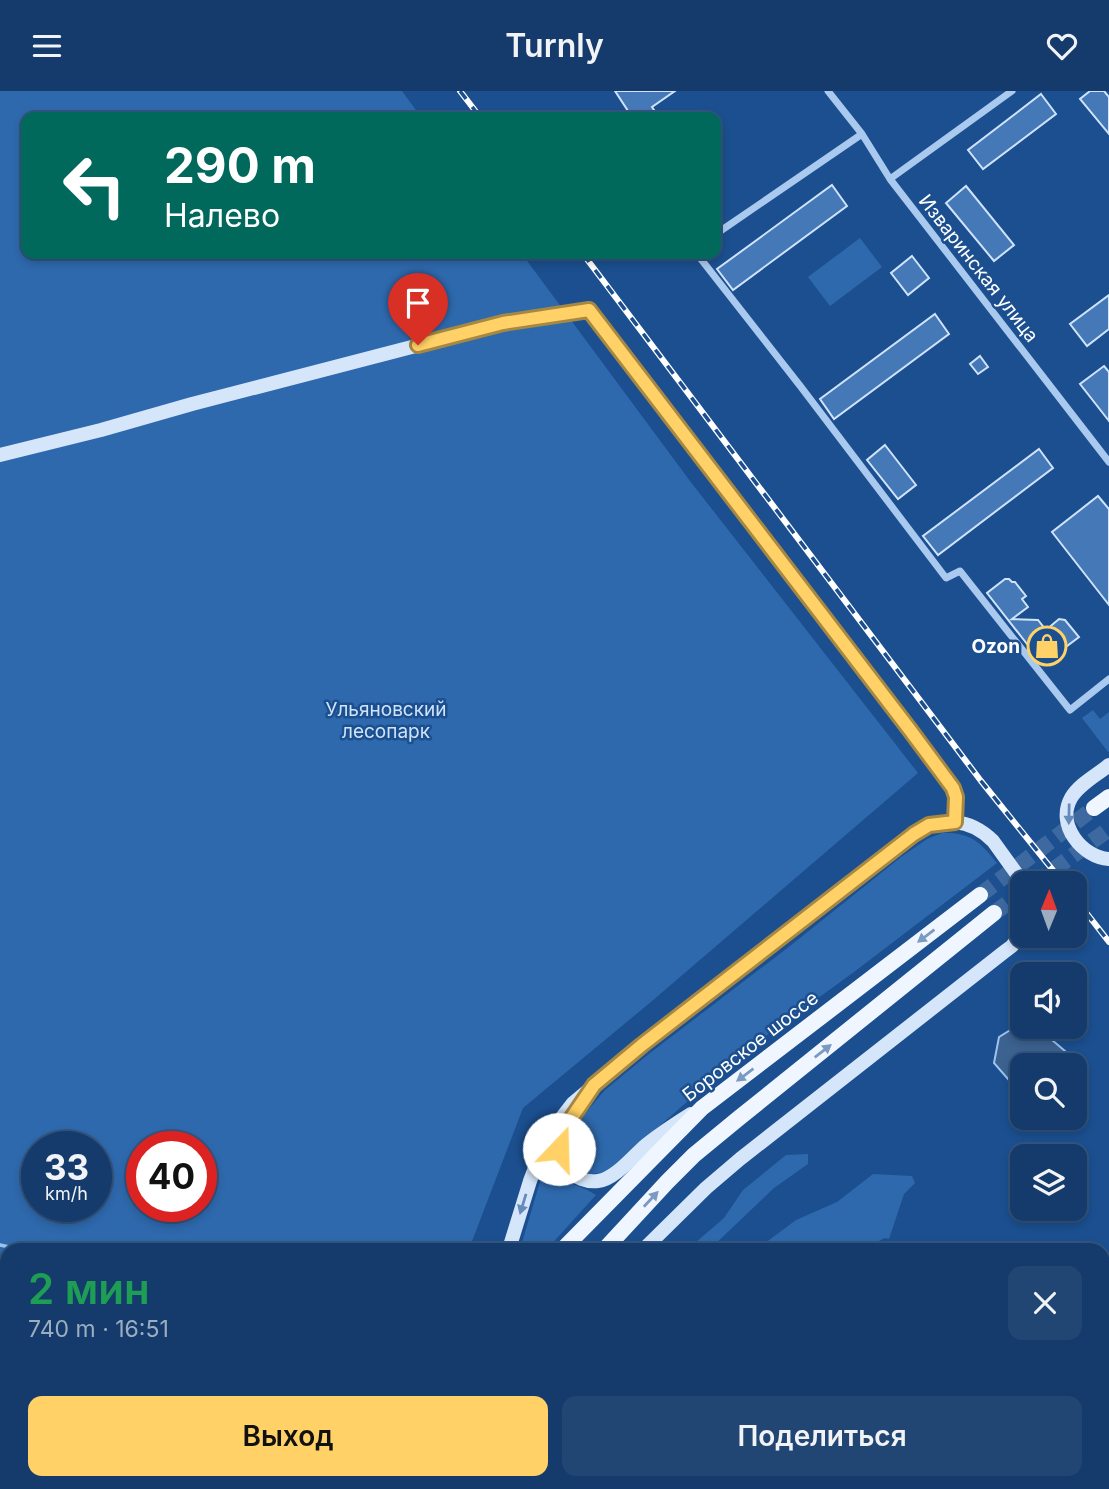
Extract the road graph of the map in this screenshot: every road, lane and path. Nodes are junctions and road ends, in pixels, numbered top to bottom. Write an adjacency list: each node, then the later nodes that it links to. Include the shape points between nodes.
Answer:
1 (828, 91): 3 (street, Изваринская улица)
2 (1012, 91): 4 (street)
3 (862, 134): 4 (street, Изваринская улица); 5 (street)
4 (890, 179): 8 (street, Изваринская улица)
5 (721, 231)
6 (700, 259): 9 (street, via 946,578 960,571 1070,711)
7 (0, 455): 13 (street, via 503,323 589,310 949,782 956,797)
8 (1109, 462)
9 (1109, 679)
10 (1109, 765): 14 (street, one-way to 14, via 1073,795 1067,819 1084,849)
11 (1109, 797): 12 (main road)
12 (1094, 808)
13 (955, 822): 15 (street, via 987,835); 19 (street, via 929,825 914,834)
14 (1109, 859)
15 (1014, 871)
16 (980, 895): 20 (main road, Боровское шоссе, one-way to 20)
17 (994, 913): 23 (main road, one-way to 17, via 694,1156)
18 (1010, 948): 24 (street, via 740,1159)
19 (594, 1085): 20 (street, via 562,1132 559,1145 569,1171 588,1180 609,1178 643,1147); 21 (street, one-way to 21, via 568,1109 542,1149)
20 (702, 1108): 22 (main road, Боровское шоссе)
21 (511, 1243)
22 (569, 1243)
23 (611, 1243)
24 (650, 1243)

